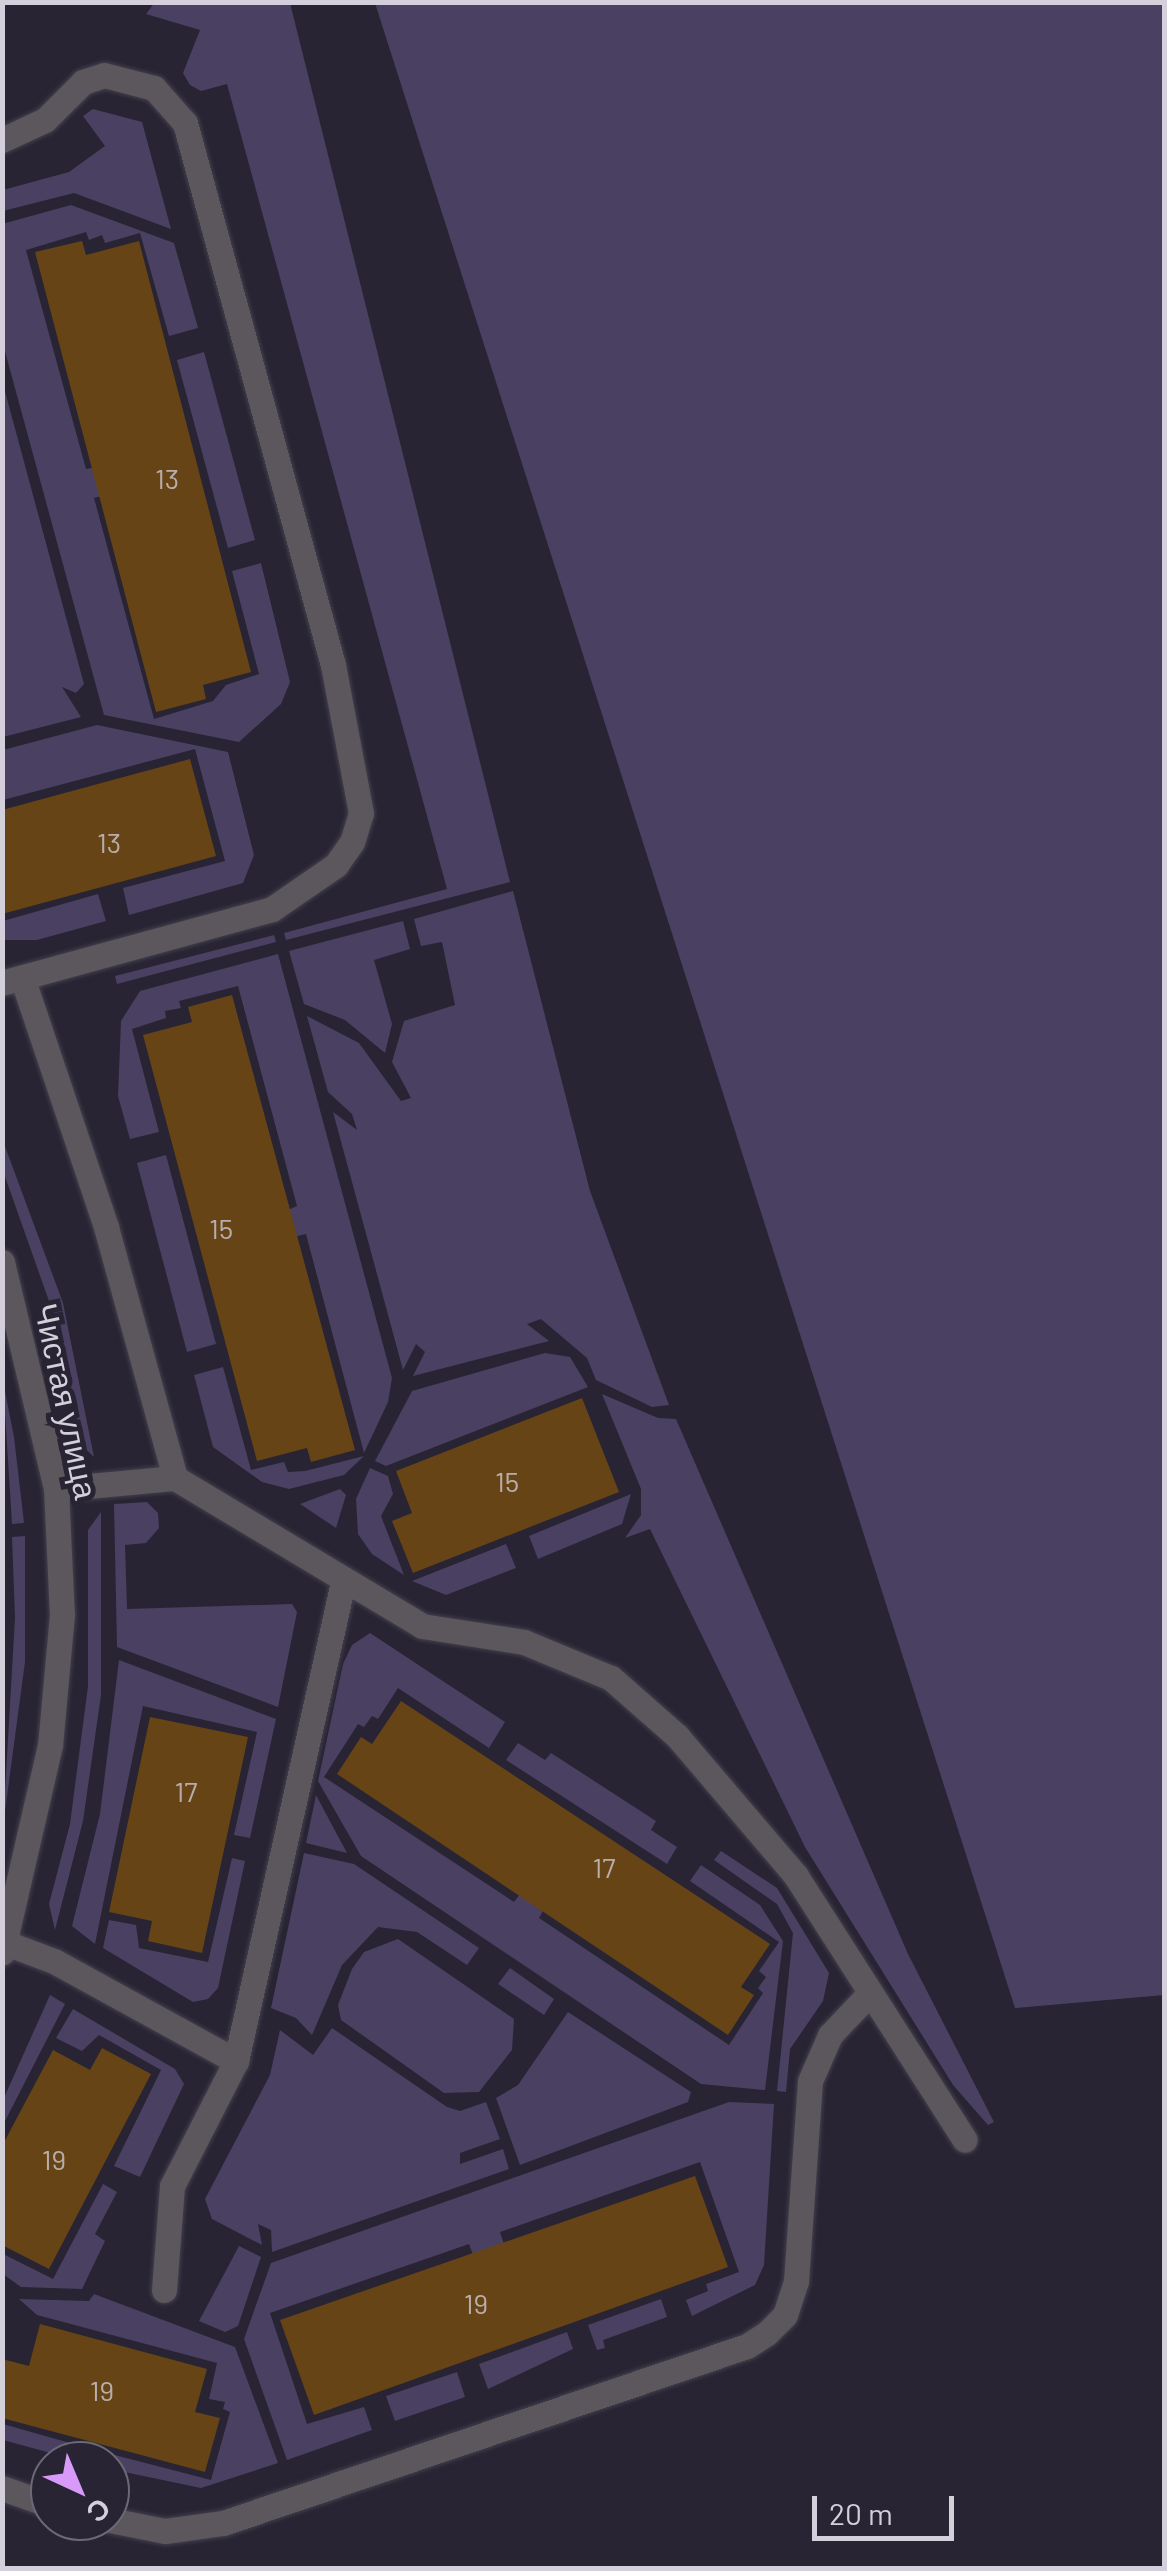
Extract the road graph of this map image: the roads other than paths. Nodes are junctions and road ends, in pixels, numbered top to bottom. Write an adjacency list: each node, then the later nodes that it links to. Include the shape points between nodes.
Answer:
1 (2, 140): 2 (street, via 45,120 83,82 104,76 154,88 185,123 332,665 361,813 336,865 272,910)
2 (12, 982): 4 (street, via 106,1226)
3 (2, 1262): 5 (street, Чистая улица)
4 (175, 1478): 5 (street); 6 (street)
5 (56, 1489): 7 (street, Чистая улица, via 62,1614 50,1745)
6 (343, 1582): 8 (street, via 422,1626 480,1631 570,1658 647,1706 796,1876); 9 (street)
7 (4, 1948): 9 (street, via 54,1962)
8 (869, 1994): 10 (street); 14 (street, via 830,2035 810,2082 796,2282 785,2315 768,2333 747,2346 223,2523 165,2531)
9 (236, 2061): 11 (street, via 172,2186)
10 (965, 2140)
11 (164, 2290)
12 (2, 2488): 13 (street)
13 (30, 2498)
14 (130, 2524)

